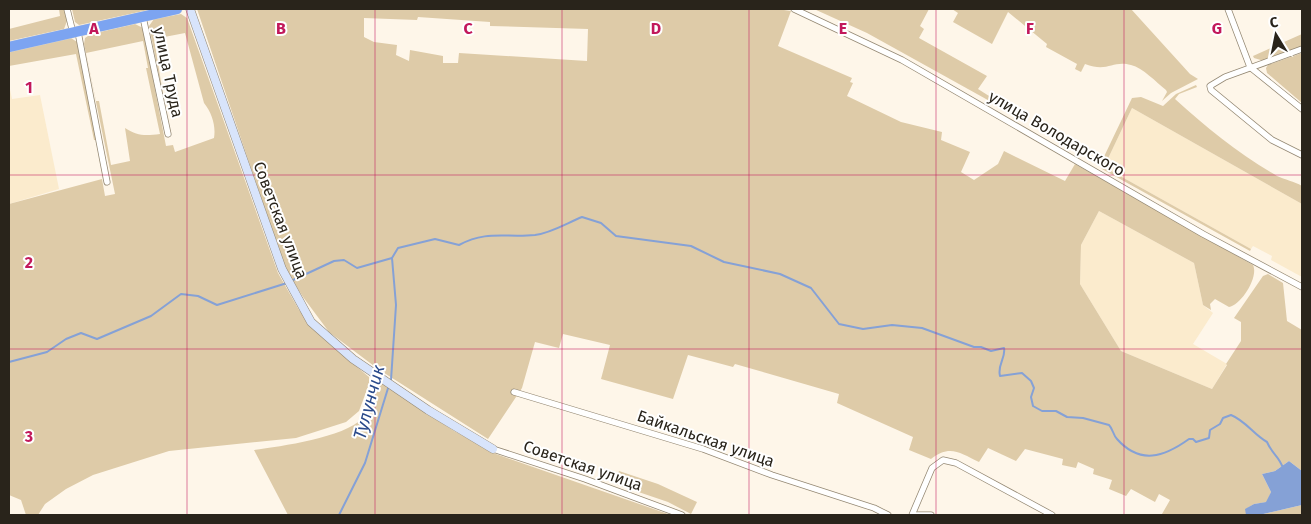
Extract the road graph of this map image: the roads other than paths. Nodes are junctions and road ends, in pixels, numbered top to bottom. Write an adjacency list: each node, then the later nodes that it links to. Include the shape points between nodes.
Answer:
1 (68, 9): 7 (street)
2 (177, 9): 6 (highway)
3 (189, 9): 17 (street, Советская улица, via 282,269 311,322 353,359)
4 (794, 9): 15 (street, улица Володарского, via 902,60)
5 (1228, 9): 10 (street)
6 (143, 17): 7 (highway); 12 (street, улица Труда)
7 (75, 32): 8 (highway); 14 (street)
8 (9, 47)
9 (1302, 48): 10 (street)
10 (1250, 66): 11 (street); 13 (street, via 1214,82 1211,90 1272,140)
11 (1302, 109)
12 (168, 134)
13 (1302, 155)
14 (107, 182)
15 (1302, 288)
16 (514, 392): 20 (street, Байкальская улица, via 703,449)
17 (492, 449): 18 (street, Советская улица)
18 (671, 513): 19 (street, Советская улица)
19 (682, 515)
20 (888, 515)
21 (913, 515): 22 (street); 23 (street, via 936,463 943,460 956,463)
22 (931, 515)
23 (1052, 515)

